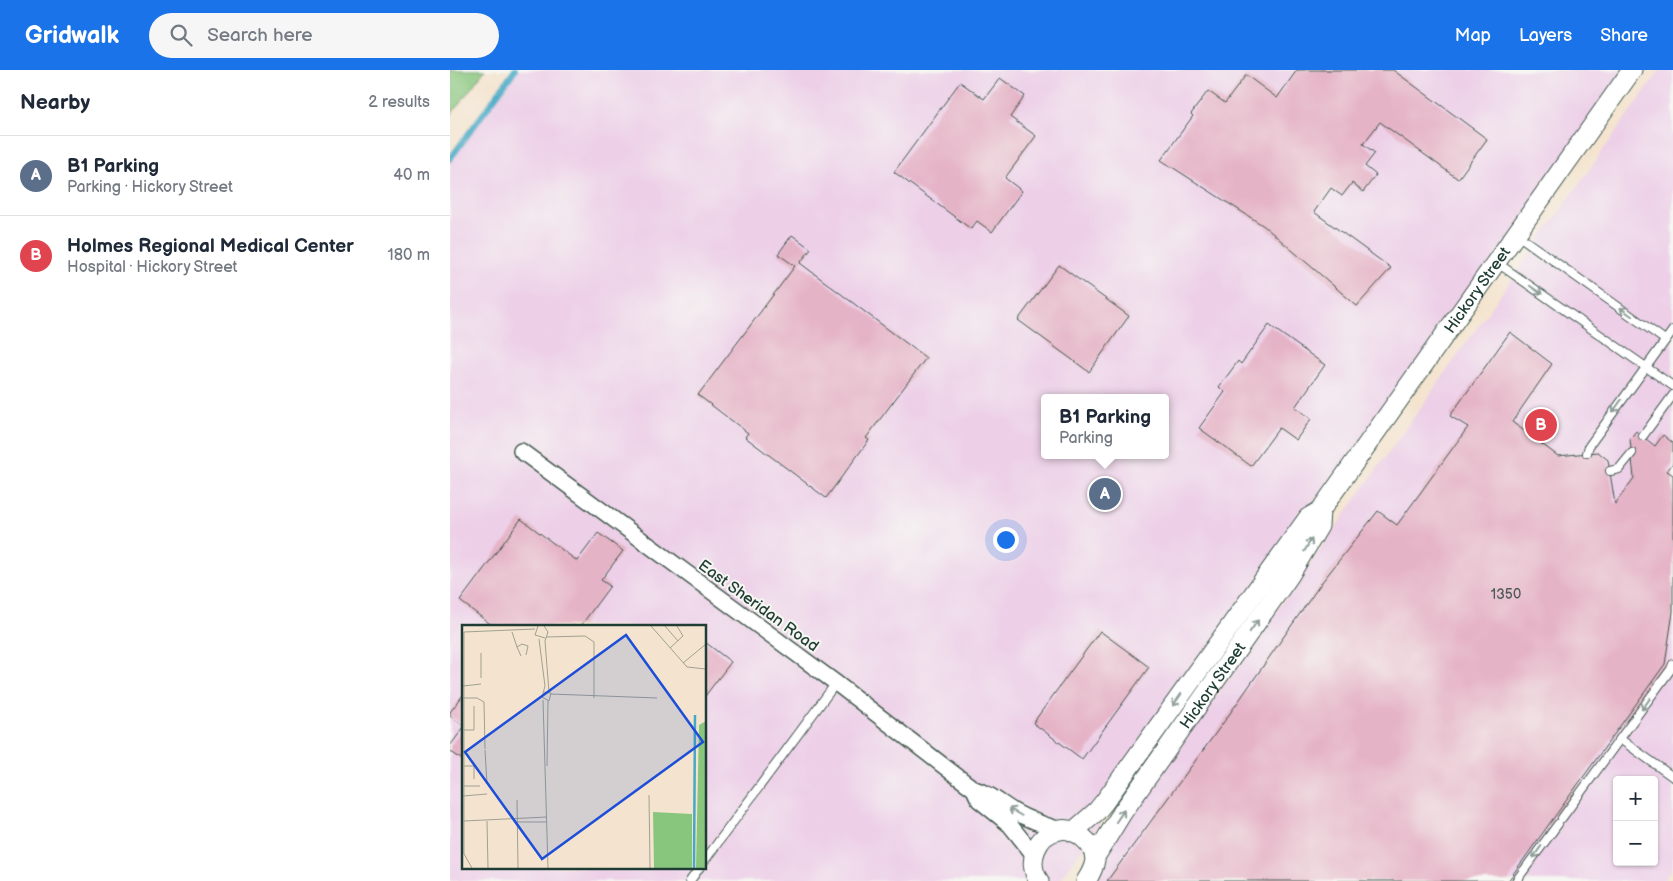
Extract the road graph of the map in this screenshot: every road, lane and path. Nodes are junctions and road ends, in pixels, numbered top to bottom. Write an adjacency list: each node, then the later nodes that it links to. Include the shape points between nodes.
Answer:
1 (1632, 70): 2 (street, Hickory Street)
2 (1516, 234): 3 (street, Hickory Street); 5 (lane, one-way to 2)
3 (1496, 262): 6 (lane, one-way to 6); 14 (street, Hickory Street)
4 (1673, 330): 5 (lane)
5 (1666, 340): 6 (lane)
6 (1646, 367): 7 (lane); 11 (lane, one-way to 11)
7 (1673, 386)
8 (1673, 395): 9 (lane)
9 (1643, 436)
10 (521, 452): 19 (street, East Sheridan Road)
11 (1587, 453)
12 (1632, 453): 13 (lane, via 1619,469)
13 (1610, 471)
14 (1320, 511): 15 (street, Hickory Street, via 1308,518); 16 (street, Hickory Street, one-way to 14, via 1319,526)
15 (1267, 575): 16 (lane, via 1279,572); 18 (street, Hickory Street)
16 (1289, 576): 20 (street, Hickory Street, one-way to 16)
17 (1673, 664): 21 (lane, one-way to 21)
18 (1197, 671): 20 (street); 24 (street, Hickory Street, one-way to 24, via 1097,811)
19 (836, 683): 23 (street, East Sheridan Road); 26 (lane)
20 (1214, 683): 25 (street, Hickory Street, one-way to 20, via 1122,813)
21 (1620, 739): 22 (lane); 31 (lane, one-way to 31)
22 (1673, 777)
23 (974, 789): 24 (street, East Sheridan Road, one-way to 23, via 1042,825 1016,813 984,791); 28 (street, East Sheridan Road, via 979,800 1010,825)
24 (1066, 831): 25 (street, via 1080,835); 28 (street, Hickory Street, via 1043,838)
25 (1095, 857): 30 (street, Hickory Street)
26 (706, 859)
27 (699, 868): 29 (lane)
28 (1035, 872)
29 (690, 881)
30 (1086, 881)
31 (1516, 881)

